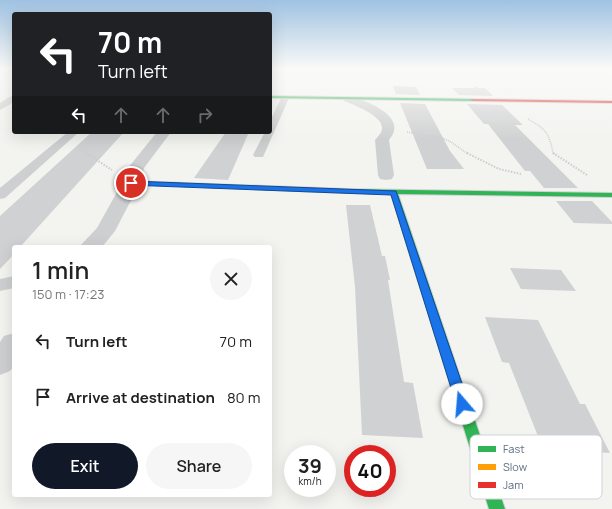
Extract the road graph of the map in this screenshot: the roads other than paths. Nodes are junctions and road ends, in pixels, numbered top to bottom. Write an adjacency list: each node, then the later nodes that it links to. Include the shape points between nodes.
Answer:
1 (272, 97): 2 (street)
2 (285, 98): 4 (street); 7 (lane)
3 (12, 99): 6 (lane)
4 (348, 99): 5 (street); 12 (street, via 369,107 380,114 388,124 388,132 382,140)
5 (612, 102)
6 (0, 107)
7 (272, 127)
8 (162, 134): 13 (street, via 136,168)
9 (269, 134): 11 (lane)
10 (70, 136): 15 (lane)
11 (259, 155)
12 (386, 175)
13 (131, 183): 14 (street); 17 (street, via 105,231)
14 (394, 193): 16 (street); 22 (street)
15 (0, 195)
16 (612, 195)
17 (92, 245)
18 (12, 282): 19 (lane)
19 (0, 285)
20 (12, 347): 21 (street)
21 (0, 363)
22 (473, 435)
23 (494, 499): 24 (street)
24 (497, 509)

